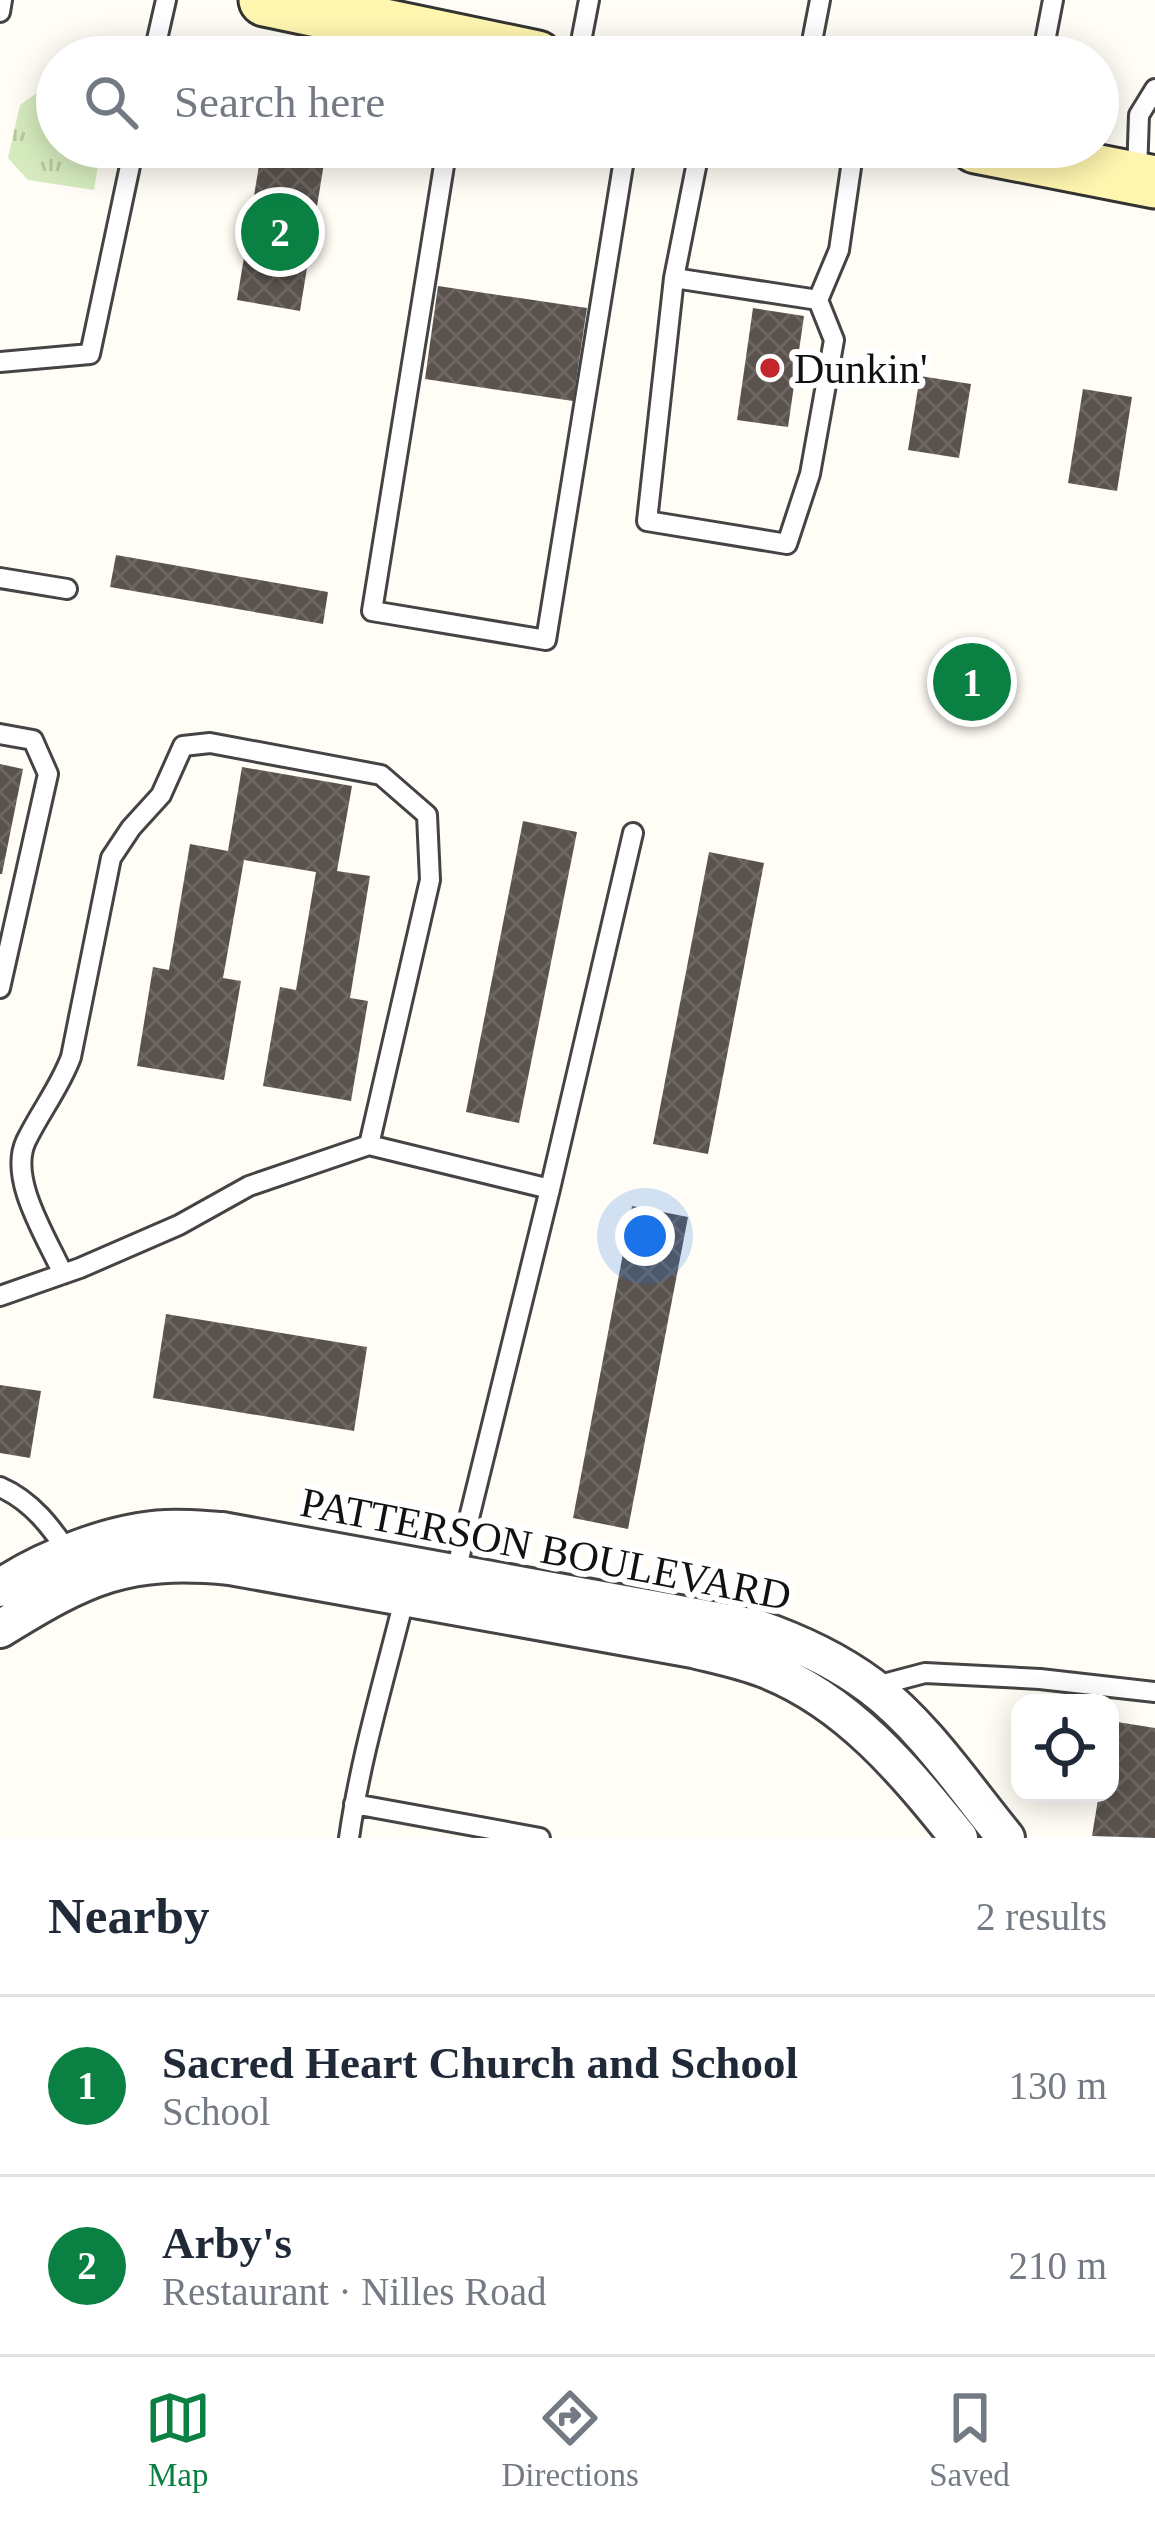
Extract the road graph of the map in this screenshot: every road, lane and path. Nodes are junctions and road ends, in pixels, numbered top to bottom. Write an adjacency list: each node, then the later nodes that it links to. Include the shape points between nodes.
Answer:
1 (2, 0): 8 (lane)
2 (166, 0): 9 (lane)
3 (265, 0): 7 (street)
4 (589, 0): 11 (lane)
5 (820, 0): 12 (lane)
6 (1053, 0): 13 (lane)
7 (357, 10): 10 (street)
8 (0, 12)
9 (158, 36)
10 (428, 36)
11 (582, 36)
12 (813, 36)
13 (1046, 36)
14 (1155, 89): 21 (lane, via 1139,115)
15 (130, 168): 24 (lane, via 90,354)
16 (445, 168): 17 (lane, via 372,611 546,640)
17 (623, 168)
18 (696, 168): 22 (lane)
19 (851, 168): 23 (lane, via 838,250)
20 (1088, 168): 21 (street)
21 (1146, 181)
22 (674, 278): 23 (lane); 23 (lane, via 647,521 787,544 810,474 834,340)
23 (818, 300)
24 (0, 362)
25 (0, 578): 26 (lane)
26 (67, 589)
27 (0, 734): 29 (lane, via 33,740 48,774)
28 (633, 832): 31 (lane)
29 (0, 988)
30 (369, 1145): 31 (lane); 32 (lane, via 249,1186); 32 (lane, via 430,880 427,815 381,775 210,742 183,746 161,795 111,858 71,1058 20,1162)
31 (550, 1189): 38 (lane)
32 (64, 1274): 33 (lane)
33 (0, 1296)
34 (0, 1487): 35 (lane, via 44,1518)
35 (77, 1568): 36 (street, PATTERSON BOULEVARD, via 185,1562); 37 (street, PATTERSON BOULEVARD, via 50,1561); 39 (street, PATTERSON BOULEVARD)
36 (409, 1580): 38 (street, PATTERSON BOULEVARD); 42 (lane)
37 (0, 1588)
38 (451, 1588): 40 (street, PATTERSON BOULEVARD, via 756,1628 800,1643); 45 (street, PATTERSON BOULEVARD, via 765,1668 865,1733)
39 (0, 1629)
40 (872, 1687): 41 (lane, via 926,1673); 46 (street, PATTERSON BOULEVARD)
41 (1155, 1692)
42 (354, 1804): 43 (lane); 44 (lane)
43 (349, 1838)
44 (540, 1838)
45 (959, 1838)
46 (1006, 1838)

